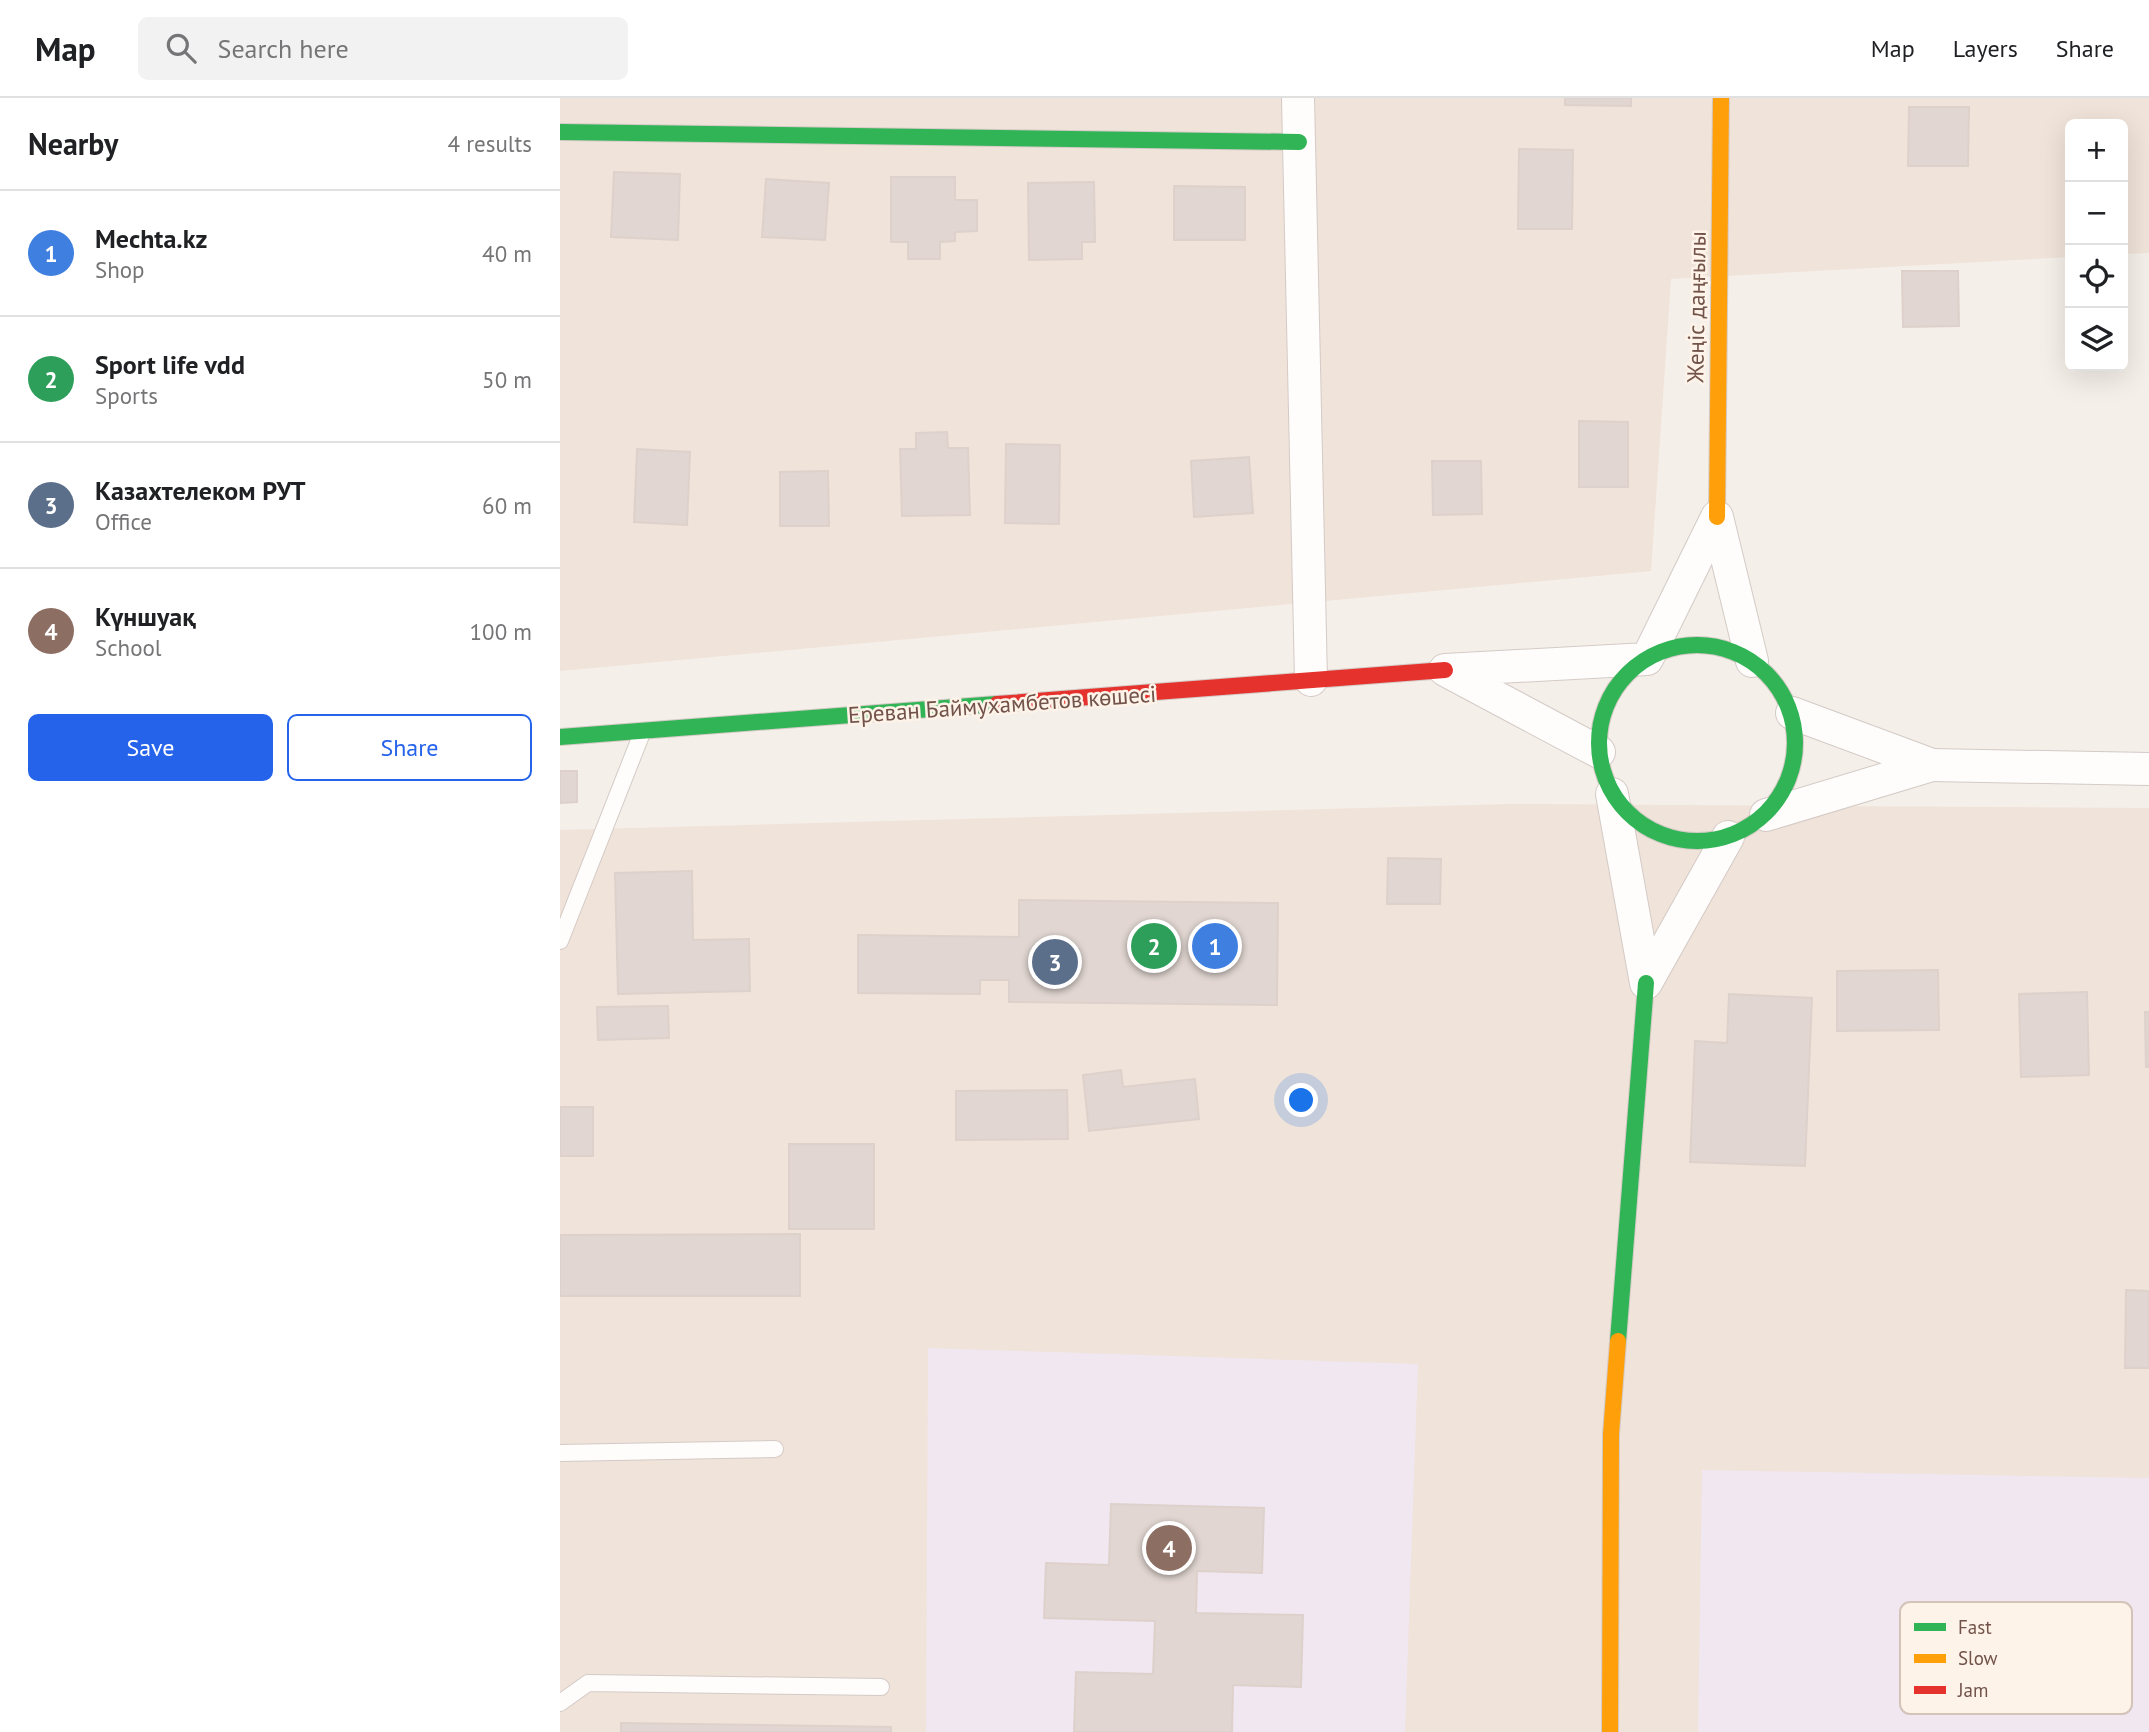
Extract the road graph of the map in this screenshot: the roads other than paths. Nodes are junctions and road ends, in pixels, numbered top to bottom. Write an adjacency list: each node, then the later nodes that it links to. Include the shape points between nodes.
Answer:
1 (1298, 98): 4 (street)
2 (1721, 98): 5 (street, Жеңіс даңғылы)
3 (560, 132): 4 (street)
4 (1299, 142): 9 (street)
5 (1717, 517): 6 (street); 7 (street)
6 (1647, 659): 7 (street, via 1667,649 1700,645 1733,651); 8 (street); 13 (street, via 1629,672 1605,708)
7 (1752, 661): 10 (street, via 1776,684)
8 (1445, 670): 9 (street, Ереван Баймухамбетов көшесі); 13 (street)
9 (1311, 680): 11 (street, Ереван Баймухамбетов көшесі)
10 (1792, 713): 14 (street); 17 (street, via 1796,757 1780,798)
11 (643, 731): 12 (street, Ереван Баймухамбетов көшесі); 19 (lane)
12 (560, 737)
13 (1599, 752): 16 (street)
14 (1932, 765): 15 (street); 17 (street)
15 (2149, 769)
16 (1612, 794): 18 (street, via 1643,826 1662,836 1695,842); 20 (street)
17 (1766, 815): 18 (street)
18 (1728, 837): 20 (street)
19 (560, 942)
20 (1646, 983): 25 (street, via 1611,1434)
21 (775, 1449): 22 (lane)
22 (560, 1453)
23 (881, 1687): 24 (lane, via 587,1683)
24 (560, 1703)
25 (1610, 1732)

